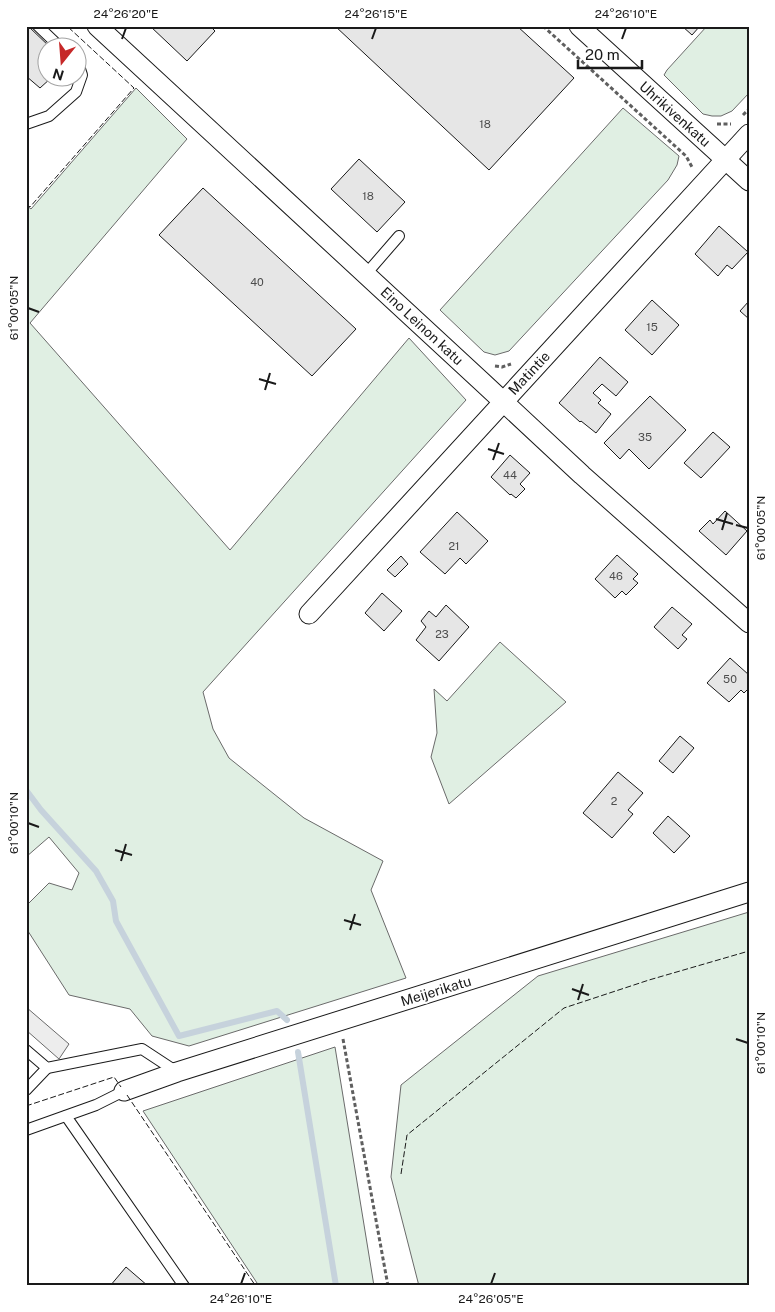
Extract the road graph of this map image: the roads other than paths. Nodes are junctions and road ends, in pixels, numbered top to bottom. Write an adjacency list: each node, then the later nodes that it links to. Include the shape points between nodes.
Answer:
1 (38, 26): 4 (lane)
2 (97, 26): 11 (street, Eino Leinon katu)
3 (579, 26): 8 (street, Uhrikivenkatu)
4 (51, 38)
5 (77, 88): 6 (lane, via 49,116)
6 (26, 124)
7 (749, 134): 8 (street, Matintie)
8 (725, 160): 9 (street, Uhrikivenkatu); 12 (street, Matintie)
9 (749, 181)
10 (399, 236): 11 (lane)
11 (366, 274): 12 (street, Eino Leinon katu)
12 (503, 401): 13 (street, Matintie); 14 (street, Eino Leinon katu, via 582,476)
13 (308, 614)
14 (749, 622)
15 (749, 892): 18 (street, Meijerikatu)
16 (26, 1050): 17 (lane)
17 (47, 1068): 18 (lane, via 142,1049); 19 (lane)
18 (177, 1072): 20 (street, Meijerikatu)
19 (26, 1090)
20 (124, 1091): 21 (lane)
21 (66, 1116): 22 (lane); 23 (lane)
22 (26, 1130)
23 (184, 1286)

